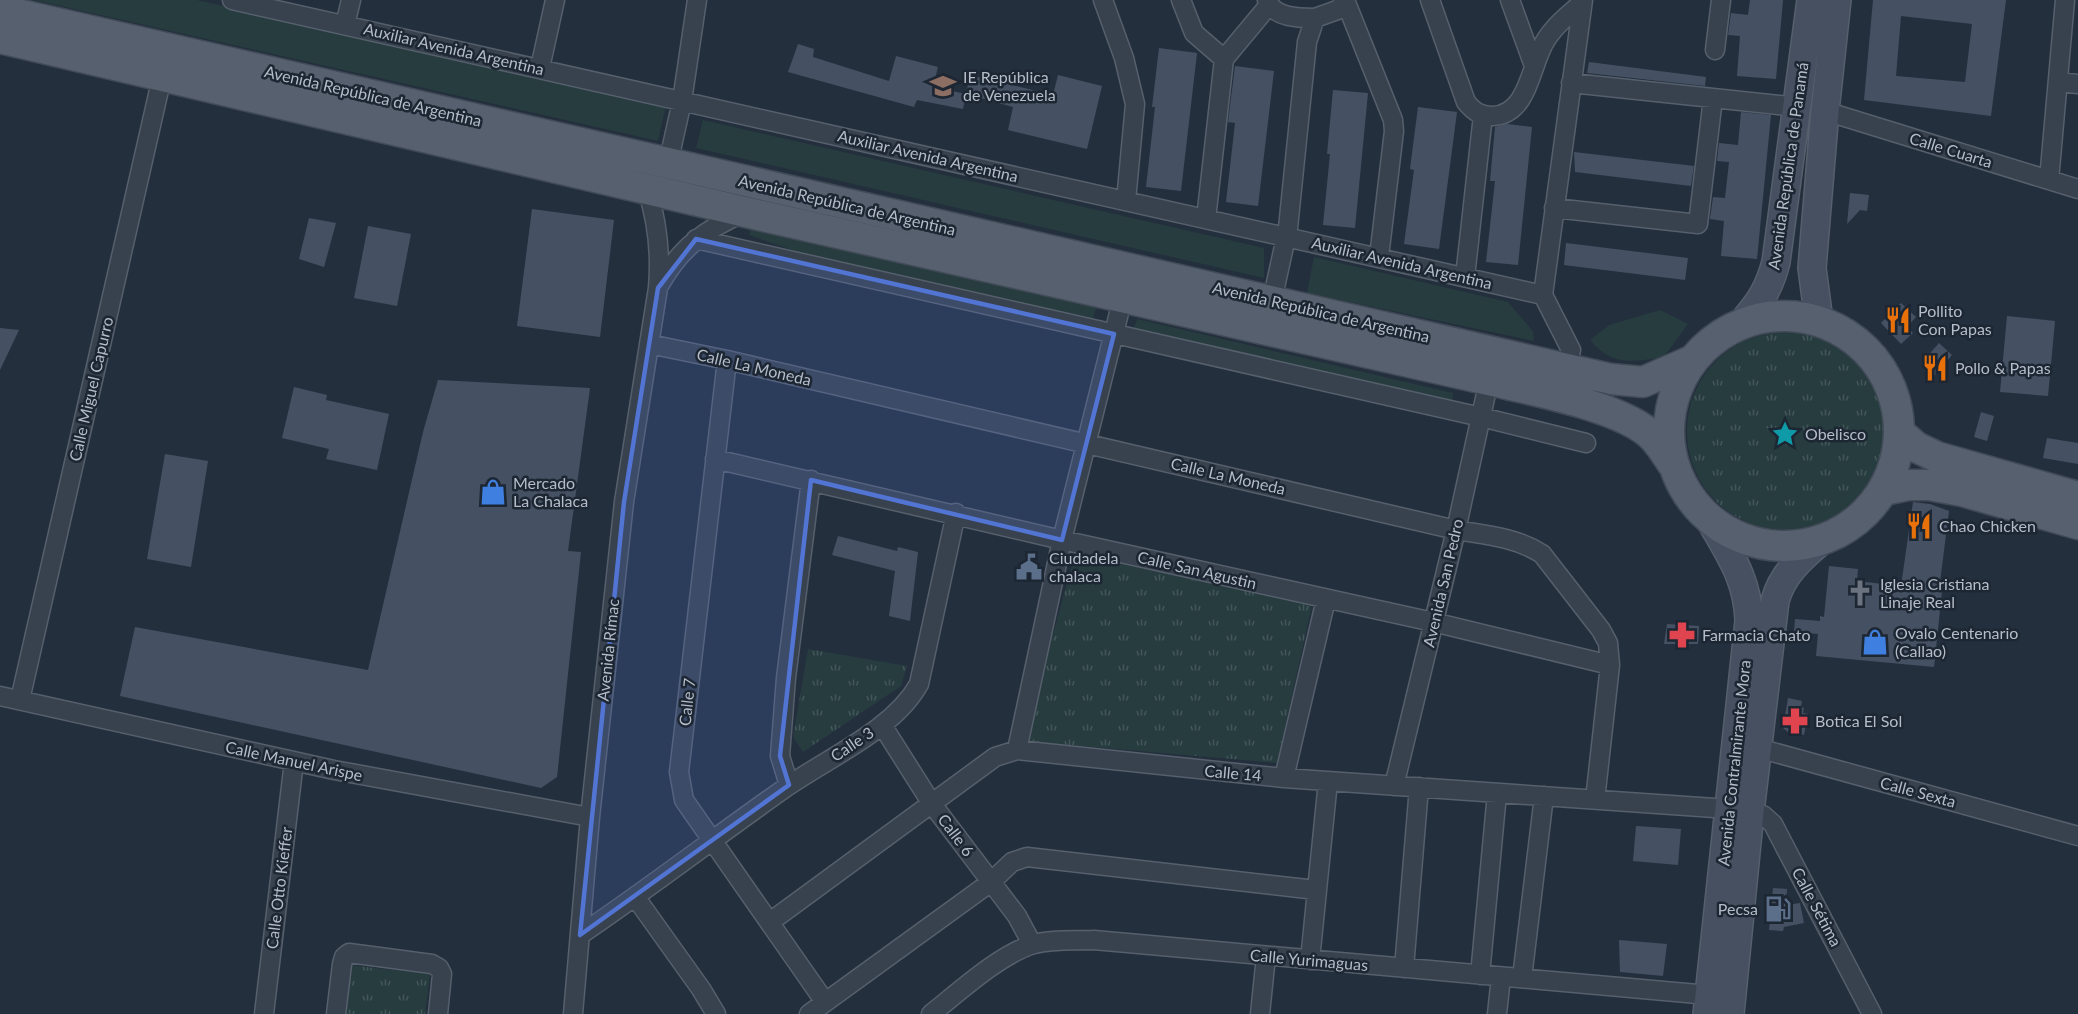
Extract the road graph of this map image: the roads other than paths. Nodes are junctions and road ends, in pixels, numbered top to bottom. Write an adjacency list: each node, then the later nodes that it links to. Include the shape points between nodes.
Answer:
1 (232, 0): 18 (street, Auxiliar Avenida Argentina)
2 (351, 0): 18 (street)
3 (555, 0): 23 (street)
4 (697, 0): 29 (street)
5 (1103, 0): 37 (street, via 1124,58 1135,104)
6 (1181, 0): 21 (street, via 1194,33)
7 (1344, 0): 17 (street, via 1340,9); 43 (street, via 1393,120)
8 (1430, 0): 32 (street, via 1466,102)
9 (1510, 0): 22 (street)
10 (1721, 0): 20 (street)
11 (1811, 0): 30 (main road, Avenida República de Panamá)
12 (1837, 0): 31 (main road, Avenida República de Panamá)
13 (2066, 0): 25 (street)
14 (1582, 1): 22 (street, via 1544,42); 26 (street)
15 (1268, 2): 17 (street, via 1280,14); 21 (street)
16 (0, 10): 33 (main road, Avenida República de Argentina)
17 (1315, 18): 41 (street, via 1307,42)
18 (345, 25): 23 (street, Auxiliar Avenida Argentina)
19 (0, 38): 24 (main road, Avenida República de Argentina)
20 (1715, 50)
21 (1224, 59): 40 (street)
22 (1534, 66): 32 (street, via 1520,101 1509,112)
23 (540, 68): 29 (street, Auxiliar Avenida Argentina)
24 (162, 77): 35 (main road, Avenida República de Argentina); 76 (street, Calle Miguel Capurro)
25 (2058, 82): 27 (street); 34 (street)
26 (1571, 83): 28 (street); 38 (street)
27 (2078, 84)
28 (1713, 98): 30 (street); 38 (street, via 1698,224)
29 (681, 100): 33 (street); 37 (street, Auxiliar Avenida Argentina)
30 (1798, 107): 50 (main road, Avenida República de Panamá, via 1776,262 1760,303)
31 (1824, 111): 34 (street, Calle Cuarta); 49 (main road, Avenida República de Panamá, via 1812,268)
32 (1483, 115): 44 (street)
33 (668, 164): 48 (main road, Avenida República de Argentina)
34 (2049, 180): 36 (street, Calle Cuarta)
35 (647, 189): 39 (main road, Avenida República de Argentina); 45 (street, Avenida Rímac, via 659,238)
36 (2078, 189)
37 (1126, 201): 40 (street, Auxiliar Avenida Argentina)
38 (1554, 208): 46 (street)
39 (744, 212): 42 (street, Avenida Rímac); 47 (main road, Avenida República de Argentina)
40 (1206, 219): 41 (street, Auxiliar Avenida Argentina)
41 (1287, 237): 43 (street, Auxiliar Avenida Argentina); 48 (street)
42 (696, 239): 45 (street, Avenida Rímac, via 668,270); 51 (street)
43 (1379, 257): 44 (street, Auxiliar Avenida Argentina)
44 (1465, 277): 46 (street, Auxiliar Avenida Argentina)
45 (658, 288): 52 (street, Avenida Rímac)
46 (1543, 295): 55 (street, via 1571,350)
47 (1123, 297): 51 (street); 56 (main road, Avenida República de Argentina)
48 (1272, 301): 55 (main road, Avenida República de Argentina)
49 (1819, 321): 50 (main road, via 1780,316); 58 (main road, via 1846,334 1869,353 1890,386)
50 (1742, 323): 54 (main road, via 1714,339)
51 (1114, 334): 57 (street); 59 (street)
52 (649, 344): 53 (street, Calle La Moneda); 91 (street, Avenida Rímac, via 624,502)
53 (727, 360): 59 (street, Calle La Moneda); 61 (street, Calle 7)
54 (1691, 361): 55 (main road, Avenida República de Argentina, via 1643,382); 62 (main road, via 1678,383 1670,409)
55 (1567, 370)
56 (1489, 380): 57 (street, Avenida San Pedro); 62 (main road, Avenida República de Argentina, via 1600,408 1652,436)
57 (1481, 417): 60 (street); 69 (street, Avenida San Pedro)
58 (1900, 433): 64 (main road, via 1896,463); 65 (main road, via 1916,447 1937,457)
59 (1087, 443): 69 (street, Calle La Moneda); 70 (street)
60 (1586, 443)
61 (715, 459): 63 (street, Calle San Agustin); 93 (street, Calle 7, via 679,772 684,800)
62 (1672, 463): 67 (main road, via 1694,504)
63 (811, 480): 66 (street, Calle San Agustin); 83 (street, via 780,756)
64 (1884, 490): 68 (main road, via 1929,485); 71 (main road, via 1860,518)
65 (2078, 497)
66 (956, 513): 70 (street, Calle San Agustin); 77 (street, Calle 3, via 919,684)
67 (1710, 520): 71 (main road, via 1726,531 1763,545 1782,547); 90 (main road, Avenida Contralmirante Mora, via 1739,571 1748,601)
68 (2078, 524)
69 (1456, 530): 73 (street, Avenida San Pedro); 74 (street, Calle La Moneda, via 1512,540 1542,554 1601,630 1608,643)
70 (1062, 540): 72 (street, Calle San Agustin); 79 (street)
71 (1821, 541): 78 (main road, Avenida Contralmirante Mora, via 1800,559 1778,588)
72 (1326, 599): 73 (street, Calle San Agustin); 81 (street)
73 (1434, 622): 74 (street, Calle San Agustin); 84 (street, Avenida San Pedro)
74 (1610, 665): 88 (street, Calle La Moneda)
75 (0, 696): 76 (street, Calle Manuel Arispe)
76 (20, 700): 80 (street, Calle Manuel Arispe)
77 (882, 725): 83 (street, Calle 3); 89 (street, Calle 6)
78 (1758, 748): 90 (main road, Avenida Contralmirante Mora); 92 (street, Calle Sexta)
79 (1017, 750): 81 (street, Calle 14); 89 (street, Calle 14, via 995,757)
80 (294, 761): 91 (street, Calle Manuel Arispe); 108 (street, Calle Otto Kieffer)
81 (1284, 778): 82 (street, Calle 14)
82 (1328, 781): 84 (street, Calle 14); 95 (street)
83 (789, 785): 93 (street, Calle 3)
84 (1394, 786): 85 (street, Calle 14)
85 (1419, 787): 86 (street, Calle 14); 102 (street)
86 (1497, 793): 87 (street, Calle 14); 103 (street)
87 (1544, 796): 88 (street, Calle 14); 105 (street)
88 (1595, 800): 90 (street, Calle 14)
89 (932, 804): 94 (street, Calle 6); 97 (street, Calle 14)
90 (1740, 811): 107 (main road, Avenida Contralmirante Mora); 117 (main road, Avenida Contralmirante Mora); 118 (street, Calle Sétima, via 1763,815 1773,824)
91 (590, 817): 98 (street, Avenida Rímac)
92 (2078, 834)
93 (713, 841): 96 (street, Calle 3); 97 (street, Calle 7)
94 (991, 882): 95 (street, via 1012,862 1027,857); 99 (street, Calle 6, via 1017,916); 106 (street)
95 (1316, 890): 101 (street)
96 (636, 898): 98 (street, Calle 3); 112 (street)
97 (770, 922): 106 (street, Calle 7)
98 (580, 935): 111 (street, Avenida Rímac)
99 (1032, 945): 100 (street, Calle Yurimaguas, via 1094,940); 114 (street, Calle Yurimaguas, via 1008,955)
100 (1266, 956): 101 (street, Calle Yurimaguas); 115 (street)
101 (1310, 960): 102 (street, Calle Yurimaguas)
102 (1404, 968): 103 (street, Calle Yurimaguas)
103 (1480, 975): 104 (street, Calle Yurimaguas)
104 (1501, 977): 105 (street, Calle Yurimaguas); 116 (street)
105 (1522, 978): 107 (street, Calle Yurimaguas)
106 (825, 1002): 113 (street)
107 (1708, 1004)
108 (264, 1014)
109 (336, 1014): 110 (street, via 342,964 349,953 439,968 442,974)
110 (438, 1014)
111 (573, 1014)
112 (716, 1014)
113 (809, 1014)
114 (931, 1014)
115 (1260, 1014)
116 (1497, 1014)
117 (1730, 1014)
118 (1872, 1014)

